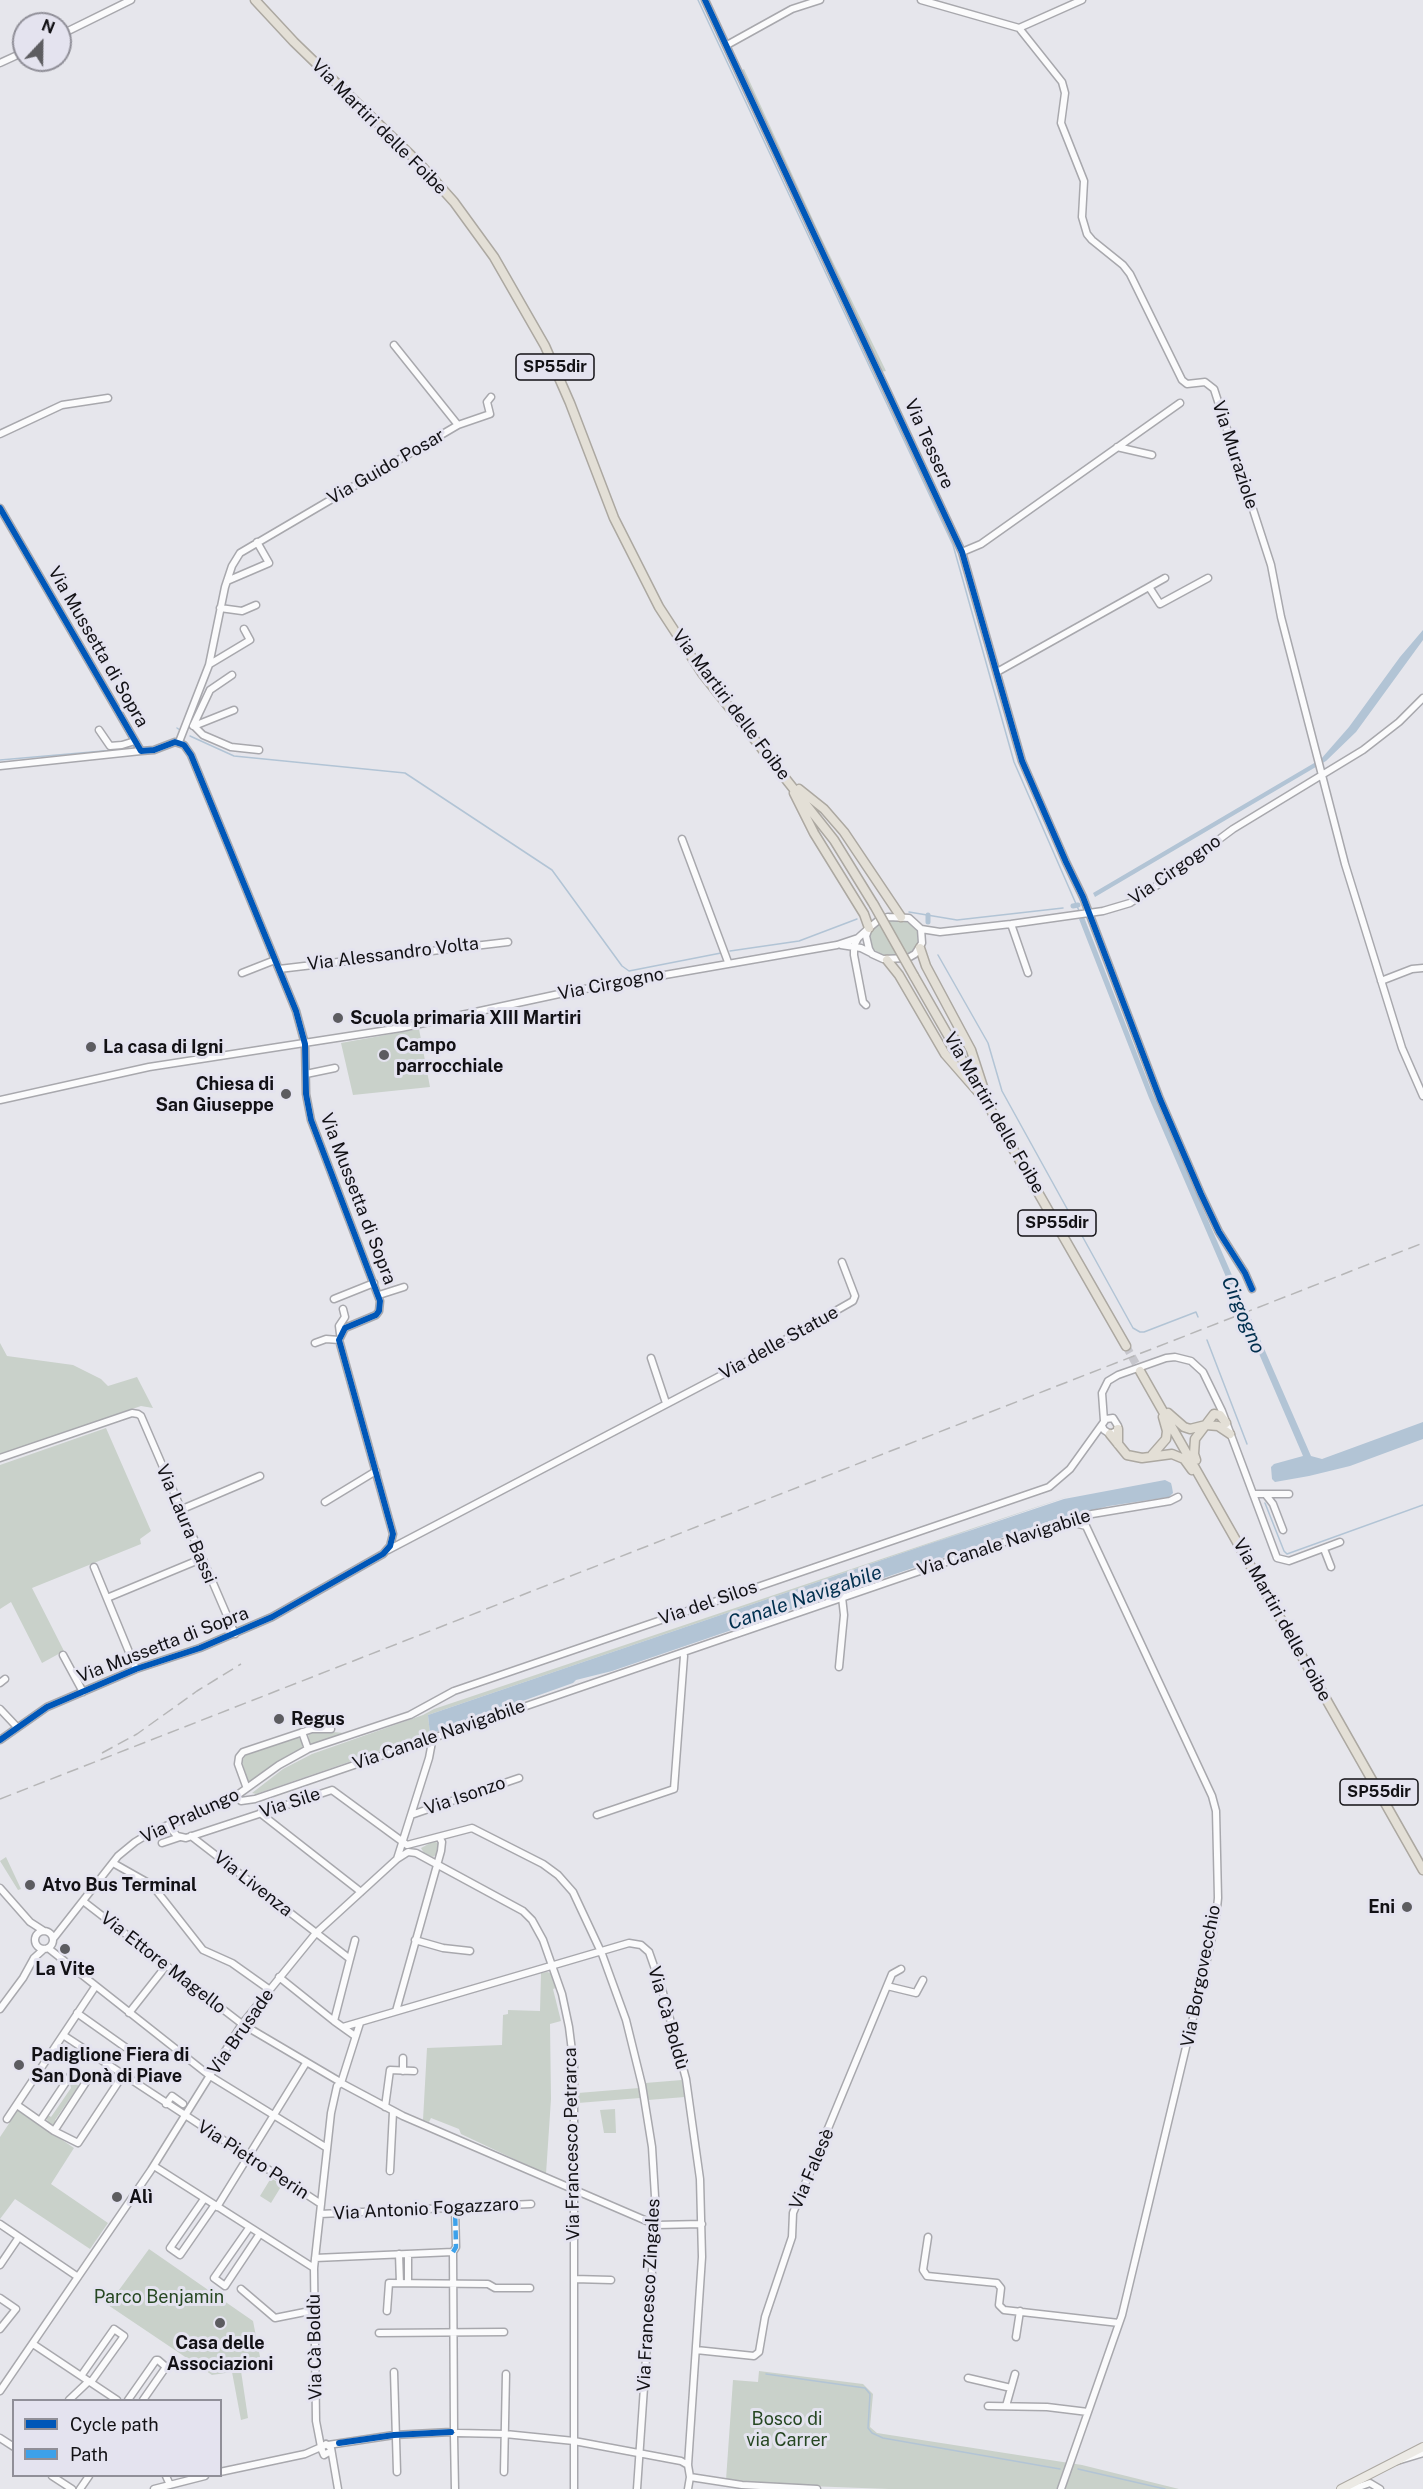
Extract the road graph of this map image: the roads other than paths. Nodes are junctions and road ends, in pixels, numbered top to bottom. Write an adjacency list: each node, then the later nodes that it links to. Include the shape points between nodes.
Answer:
1 (130, 0): 7 (street)
2 (255, 0): 41 (highway, Via Martiri delle Foibe / SP55dir, via 418,162 454,202 494,257 556,369 614,518 659,607 702,673)
3 (705, 0): 9 (street, Via Tessere)
4 (820, 0): 9 (street, via 792,9)
5 (921, 0): 8 (street)
6 (1082, 0): 8 (street)
7 (72, 28)
8 (1019, 28): 40 (street, Via Muraziole, via 1062,82 1065,93 1061,123 1084,181 1082,217 1087,234 1130,274 1182,380 1187,384 1205,382 1214,389 1271,565)
9 (727, 45): 20 (street, Via Tessere)
10 (394, 345): 14 (street, Via Guido Posar)
11 (491, 397): 14 (street, via 487,402 490,414)
12 (108, 398): 15 (street, via 62,405)
13 (1180, 403): 16 (street)
14 (458, 425): 19 (street, Via Guido Posar)
15 (0, 434)
16 (1117, 447): 17 (street); 20 (street, via 981,544)
17 (1152, 455)
18 (0, 508): 35 (street, Via Mussetta di Sopra)
19 (257, 542): 23 (street, Via Guido Posar, via 240,553); 23 (street, via 269,563)
20 (962, 552): 29 (street, Via Tessere)
21 (1165, 578): 24 (street)
22 (1208, 579): 24 (street, via 1160,604)
23 (227, 581): 26 (street, Via Guido Posar)
24 (1149, 587): 29 (street)
25 (256, 605): 26 (street, via 242,611)
26 (220, 608): 28 (street, Via Guido Posar)
27 (244, 630): 28 (street, via 250,640)
28 (209, 665): 33 (street, Via Guido Posar)
29 (997, 672): 43 (street, Via Tessere, via 1022,761)
30 (232, 675): 33 (street, Via Guido Posar, via 210,690)
31 (1423, 698): 40 (street, Via Cirgogno, via 1377,740)
32 (234, 710): 33 (street)
33 (190, 726): 36 (street, Via Guido Posar); 37 (street, via 231,747)
34 (99, 730): 35 (street, Via Mussetta di Sopra, via 110,746)
35 (135, 741): 38 (street, Via Mussetta di Sopra)
36 (179, 742): 38 (street, Via Mussetta di Sopra); 55 (street, Via Mussetta di Sopra, via 191,755)
37 (259, 750)
38 (141, 751): 39 (street)
39 (0, 766)
40 (1322, 772): 43 (street, Via Cirgogno, via 1233,829 1138,898); 62 (street)
41 (787, 779): 44 (highway, via 837,824); 46 (highway); 69 (highway, Via Martiri delle Foibe / SP55dir, bridge, via 834,840)
42 (682, 839): 57 (street)
43 (1090, 913): 45 (street, Via Cirgogno); 73 (street, Via Tessere, via 1160,1099 1219,1232)
44 (901, 916): 46 (street, via 879,919); 47 (street)
45 (1011, 924): 48 (street, Via Cirgogno); 61 (street)
46 (869, 928): 49 (street, Via Cirgogno); 54 (street, via 866,943)
47 (921, 929): 48 (street, Via Cirgogno); 53 (street)
48 (940, 932): 53 (street, Via Cirgogno)
49 (858, 938): 51 (street, Via Cirgogno); 52 (street, Via Cirgogno)
50 (508, 942): 59 (street, Via Alessandro Volta)
51 (837, 945): 52 (street, Via Cirgogno); 57 (street, Via Cirgogno)
52 (854, 946): 54 (street, Via Cirgogno); 63 (street)
53 (921, 946): 56 (street, via 908,958); 69 (highway, via 926,966 971,1050)
54 (872, 954): 56 (street)
55 (275, 960): 59 (street, Via Mussetta di Sopra); 60 (street)
56 (887, 960): 69 (highway, via 945,1054)
57 (728, 962): 64 (street, Via Cirgogno)
58 (1423, 968): 62 (street)
59 (279, 969): 64 (street, Via Mussetta di Sopra)
60 (242, 973)
61 (1028, 973)
62 (1381, 981): 67 (street)
63 (866, 1005)
64 (305, 1044): 66 (street, Via Mussetta di Sopra); 68 (street, Via Cirgogno, via 149,1067)
65 (335, 1068): 66 (street)
66 (306, 1074): 71 (street, Via Mussetta di Sopra, via 311,1120)
67 (1423, 1096)
68 (0, 1100)
69 (987, 1102): 79 (highway, Via Martiri delle Foibe / SP55dir)
70 (842, 1262): 84 (street, Via delle Statue, via 855,1296 853,1301)
71 (374, 1283): 74 (street, Via Mussetta di Sopra); 75 (street, Via Mussetta di Sopra)
72 (404, 1287): 74 (street, Via Mussetta di Sopra)
73 (1252, 1289)
74 (379, 1295): 77 (street, Via Mussetta di Sopra, via 376,1315 345,1328)
75 (334, 1299)
76 (343, 1309): 77 (street, via 345,1317 339,1326)
77 (339, 1337): 78 (street, Via Mussetta di Sopra); 96 (street)
78 (315, 1343)
79 (1126, 1346)
80 (651, 1358): 84 (street)
81 (1140, 1371): 83 (highway, Via Martiri delle Foibe / SP55dir)
82 (1214, 1395): 85 (street, via 1197,1365 1175,1357 1118,1375 1105,1387); 86 (street); 89 (street)
83 (1158, 1401): 90 (highway, via 1184,1427); 94 (highway, via 1167,1434 1163,1444); 98 (highway, Via Martiri delle Foibe / SP55dir)
84 (666, 1403): 111 (street, Via delle Statue)
85 (1102, 1404): 87 (street); 88 (street)
86 (1214, 1414): 89 (highway); 90 (highway); 92 (street)
87 (1113, 1418): 88 (street); 91 (street, via 1118,1424)
88 (1103, 1423): 91 (street); 93 (street, Via del Silos)
89 (1226, 1423): 92 (street)
90 (1206, 1425): 92 (highway, via 1218,1426); 98 (highway, via 1195,1439 1194,1454)
91 (1112, 1432): 93 (street); 94 (highway, via 1127,1455)
92 (1230, 1434): 99 (street)
93 (1094, 1438): 131 (street, Via del Silos, via 1068,1472 1049,1487 454,1691 410,1715)
94 (1149, 1457): 98 (highway, via 1179,1456)
95 (0, 1458): 104 (street, Via Laura Bassi, via 138,1414)
96 (376, 1471): 103 (street); 111 (street, via 393,1534)
97 (260, 1476): 104 (street)
98 (1206, 1486): 149 (highway, Via Martiri delle Foibe / SP55dir)
99 (1253, 1494): 101 (street); 110 (street, via 1276,1558 1289,1561)
100 (1288, 1494): 101 (street)
101 (1266, 1495): 108 (street)
102 (1178, 1497): 105 (street, Via Canale Navigabile, via 1170,1502)
103 (325, 1502)
104 (180, 1510): 112 (street, Via Laura Bassi)
105 (1091, 1514): 106 (street, Via Canale Navigabile); 107 (street)
106 (1066, 1521): 107 (street); 115 (street, Via Canale Navigabile)
107 (1086, 1526): 240 (street, Via Borgovecchio, via 1216,1811 1215,1928)
108 (1283, 1530)
109 (1340, 1542): 110 (street)
110 (1324, 1548): 114 (street)
111 (383, 1554): 117 (street, Via Mussetta di Sopra)
112 (201, 1559): 116 (street); 117 (street, Via Laura Bassi)
113 (94, 1567): 116 (street)
114 (1331, 1567)
115 (842, 1597): 118 (street, Via Canale Navigabile); 122 (street)
116 (107, 1598): 123 (street)
117 (234, 1635): 123 (street, Via Mussetta di Sopra)
118 (696, 1647): 120 (street, Via Canale Navigabile); 121 (street, Via Canale Navigabile)
119 (63, 1655): 124 (street, Via Mussetta di Sopra)
120 (684, 1656): 121 (street, Via Canale Navigabile); 137 (street, via 674,1789)
121 (644, 1665): 129 (street, Via Canale Navigabile)
122 (840, 1667)
123 (136, 1669): 124 (street, Via Mussetta di Sopra)
124 (83, 1692): 126 (street, Via Mussetta di Sopra, via 46,1707)
125 (0, 1709): 126 (street)
126 (17, 1726): 130 (street, Via Mussetta di Sopra)
127 (331, 1729): 128 (street)
128 (302, 1732): 131 (street); 133 (street, via 243,1752 238,1764)
129 (430, 1737): 134 (street, Via Canale Navigabile, via 255,1798 241,1801); 136 (street, Via Brusade, via 431,1749)
130 (0, 1740)
131 (308, 1749): 133 (street, Via del Silos)
132 (519, 1778): 136 (street, Via Isonzo)
133 (246, 1788): 134 (street, Via Pralungo)
134 (236, 1797): 138 (street, Via Pralungo)
135 (260, 1813): 139 (street, Via Sile); 142 (street, Via Sile, via 332,1790); 151 (street)
136 (411, 1815): 142 (street, Via Brusade)
137 (597, 1815)
138 (168, 1825): 140 (street); 147 (street, Via Pralungo, via 137,1840)
139 (191, 1836): 140 (street, Via Sile); 156 (street, Via Livenza)
140 (180, 1837): 144 (street, Via Sile)
141 (439, 1837): 143 (street, Via Francesco Zingales); 148 (street, via 442,1845); 163 (street, Via Francesco Zingales, via 474,1828 548,1867 578,1900)
142 (403, 1842): 143 (street, Via Francesco Zingales, via 409,1846); 146 (street, Via Brusade)
143 (422, 1842): 145 (street)
144 (162, 1843)
145 (418, 1853): 146 (street, via 408,1852); 148 (street, Via Francesco Petrarca)
146 (397, 1859): 151 (street, Via Brusade)
147 (112, 1863): 152 (street, Via Pralungo); 175 (street, via 152,1885 203,1950 232,1963)
148 (436, 1865): 160 (street); 168 (street, Via Francesco Petrarca, via 523,1911 540,1933)
149 (1423, 1870)
150 (0, 1888): 153 (street)
151 (361, 1892): 156 (street, Via Brusade)
152 (83, 1901): 154 (street, Via Pralungo); 167 (street, Via Ettore Magello)
153 (30, 1922): 155 (street); 158 (street)
154 (63, 1924): 155 (street, Via Pralungo); 157 (street, Via Pralungo)
155 (45, 1931): 157 (street); 158 (street, Via Pralungo)
156 (316, 1933): 165 (street, Via Livenza); 171 (street, Via Brusade)
157 (53, 1939): 161 (street, Via Pralungo)
158 (36, 1940): 161 (street); 164 (street, Via Pralungo)
159 (355, 1940): 165 (street)
160 (416, 1940): 162 (street); 177 (street)
161 (46, 1948): 164 (street, Via Pralungo); 174 (street)
162 (470, 1951)
163 (600, 1951): 168 (street, Via Cà Boldù); 216 (street, Via Cà Boldù, via 633,1943 650,1954 686,2079 698,2154); 217 (street, Via Francesco Zingales, via 626,2020 642,2085 652,2147)
164 (34, 1958): 176 (street, Via Pralungo)
165 (350, 1959): 180 (street)
166 (889, 1965): 170 (street)
167 (166, 1966): 179 (street); 182 (street, Via Ettore Magello)
168 (552, 1966): 177 (street, Via Cà Boldù); 208 (street, Via Francesco Petrarca, via 566,2010 574,2067)
169 (901, 1969): 170 (street)
170 (892, 1974): 173 (street, Via Falesè)
171 (279, 1977): 175 (street, Via Brusade); 180 (street)
172 (923, 1980): 173 (street, via 916,1993)
173 (887, 1986): 248 (street, Via Falesè, via 793,2213 792,2237 765,2317 760,2350)
174 (95, 1987): 178 (street); 179 (street)
175 (270, 1990): 182 (street, Via Brusade)
176 (0, 2009)
177 (396, 2011): 181 (street, Via Cà Boldù)
178 (77, 2013): 184 (street); 186 (street)
179 (129, 2013): 192 (street)
180 (334, 2021): 183 (street)
181 (360, 2023): 183 (street, Via Cà Boldù); 185 (street, Via Cà Boldù)
182 (242, 2024): 188 (street, Via Ettore Magello); 192 (street, Via Brusade)
183 (343, 2027): 185 (street)
184 (63, 2035): 191 (street, Via Pietro Perin); 196 (street)
185 (355, 2036): 193 (street, Via Cà Boldù)
186 (125, 2047)
187 (403, 2058): 189 (street)
188 (306, 2063): 193 (street, Via Ettore Magello); 200 (street)
189 (403, 2071): 190 (street); 197 (street, via 390,2070 388,2074)
190 (414, 2071)
191 (123, 2075): 194 (street, Via Pietro Perin); 203 (street, via 78,2144)
192 (210, 2076): 199 (street, Via Brusade); 200 (street)
193 (339, 2081): 197 (street, Via Ettore Magello); 204 (street, Via Cà Boldù)
194 (166, 2104): 195 (street, via 172,2096); 199 (street, Via Pietro Perin)
195 (183, 2104)
196 (17, 2105): 201 (street); 202 (street)
197 (385, 2107): 198 (street, Via Ettore Magello)
198 (393, 2112): 207 (street); 208 (street, Via Ettore Magello)
199 (185, 2116): 205 (street, Via Pietro Perin); 206 (street, Via Brusade)
200 (273, 2116): 204 (street); 205 (street)
201 (7, 2119)
202 (39, 2121): 203 (street); 203 (street, via 72,2073 86,2082)
203 (54, 2131)
204 (327, 2148): 210 (street, Via Cà Boldù)
205 (248, 2157): 210 (street, Via Pietro Perin); 212 (street)
206 (154, 2166): 209 (street); 228 (street, Via Brusade)
207 (390, 2171)
208 (574, 2192): 217 (street, Via Ettore Magello); 229 (street, Via Francesco Petrarca)
209 (204, 2199): 212 (street); 212 (street, via 170,2248 180,2255)
210 (321, 2204): 214 (street, Via Cà Boldù)
211 (531, 2204): 213 (street, Via Antonio Fogazzaro)
212 (216, 2206): 218 (street)
213 (455, 2207): 214 (street, Via Antonio Fogazzaro); 222 (street)
214 (320, 2214): 225 (street, Via Cà Boldù)
215 (0, 2224): 220 (street)
216 (702, 2224): 217 (street); 247 (street, Via Cà Boldù)
217 (656, 2225): 272 (street, Via Francesco Zingales)
218 (249, 2228): 219 (street); 219 (street, via 214,2278 225,2286)
219 (259, 2235): 227 (street)
220 (19, 2237): 226 (street); 228 (street)
221 (928, 2237): 239 (street, via 923,2270 927,2276 997,2283 1001,2288 1000,2307)
222 (453, 2252): 223 (street); 233 (street)
223 (408, 2253): 224 (street); 232 (street)
224 (399, 2254): 225 (street); 231 (street)
225 (315, 2258): 227 (street, Via Cà Boldù)
226 (0, 2265)
227 (314, 2268): 237 (street, Via Cà Boldù)
228 (78, 2277): 246 (street, Via Brusade)
229 (574, 2279): 230 (street); 268 (street, Via Francesco Petrarca)
230 (611, 2280)
231 (400, 2283): 232 (street); 238 (street, via 387,2284)
232 (408, 2283): 233 (street)
233 (453, 2283): 234 (street); 244 (street)
234 (530, 2288)
235 (241, 2289): 237 (street, via 275,2318)
236 (0, 2298): 241 (street, via 16,2308)
237 (315, 2310): 270 (street, Via Cà Boldù, via 316,2421)
238 (387, 2311)
239 (1020, 2312): 240 (street); 245 (street)
240 (1119, 2323): 264 (street, Via Borgovecchio)
241 (0, 2329)
242 (378, 2332): 244 (street)
243 (504, 2332): 244 (street)
244 (454, 2333): 265 (street)
245 (1016, 2337)
246 (33, 2344): 253 (street); 257 (street, Via Brusade)
247 (696, 2350): 248 (street); 274 (street)
248 (754, 2356): 249 (street, Via Falesè)
249 (754, 2365)
250 (394, 2372): 267 (street)
251 (506, 2374): 266 (street)
252 (1015, 2374): 256 (street)
253 (81, 2376): 255 (street); 255 (street, via 114,2329 124,2336)
254 (968, 2378): 256 (street)
255 (90, 2382): 258 (street); 259 (street)
256 (1011, 2388): 263 (street)
257 (0, 2391)
258 (70, 2399)
259 (116, 2399)
260 (129, 2399): 261 (street, via 158,2360 166,2367)
261 (144, 2399)
262 (988, 2406): 263 (street)
263 (1006, 2406): 264 (street)
264 (1088, 2412): 291 (street, Via Borgovecchio)
265 (454, 2432): 266 (street); 267 (street); 286 (street)
266 (505, 2434): 268 (street); 277 (street)
267 (395, 2435): 270 (street, via 339,2443); 276 (street)
268 (574, 2441): 272 (street); 287 (street, Via Francesco Petrarca)
269 (1423, 2447): 273 (main road)
270 (326, 2449): 275 (street); 285 (street, Via Cà Boldù)
271 (1423, 2453): 273 (street)
272 (639, 2454): 274 (street); 288 (street, Via Francesco Zingales)
273 (1396, 2461): 292 (main road)
274 (688, 2465): 281 (street)
275 (222, 2472)
276 (397, 2472)
277 (504, 2472)
278 (55, 2477): 283 (street)
279 (167, 2477): 282 (street)
280 (197, 2477): 282 (street)
281 (690, 2477): 289 (street); 290 (street, via 742,2485)
282 (170, 2484): 284 (street)
283 (68, 2487)
284 (154, 2489)
285 (338, 2489)
286 (455, 2489)
287 (574, 2489)
288 (637, 2489)
289 (688, 2489)
290 (817, 2489)
291 (1061, 2489)
292 (1341, 2489)
293 (1353, 2489): 294 (street, via 1370,2483)
294 (1380, 2489)

